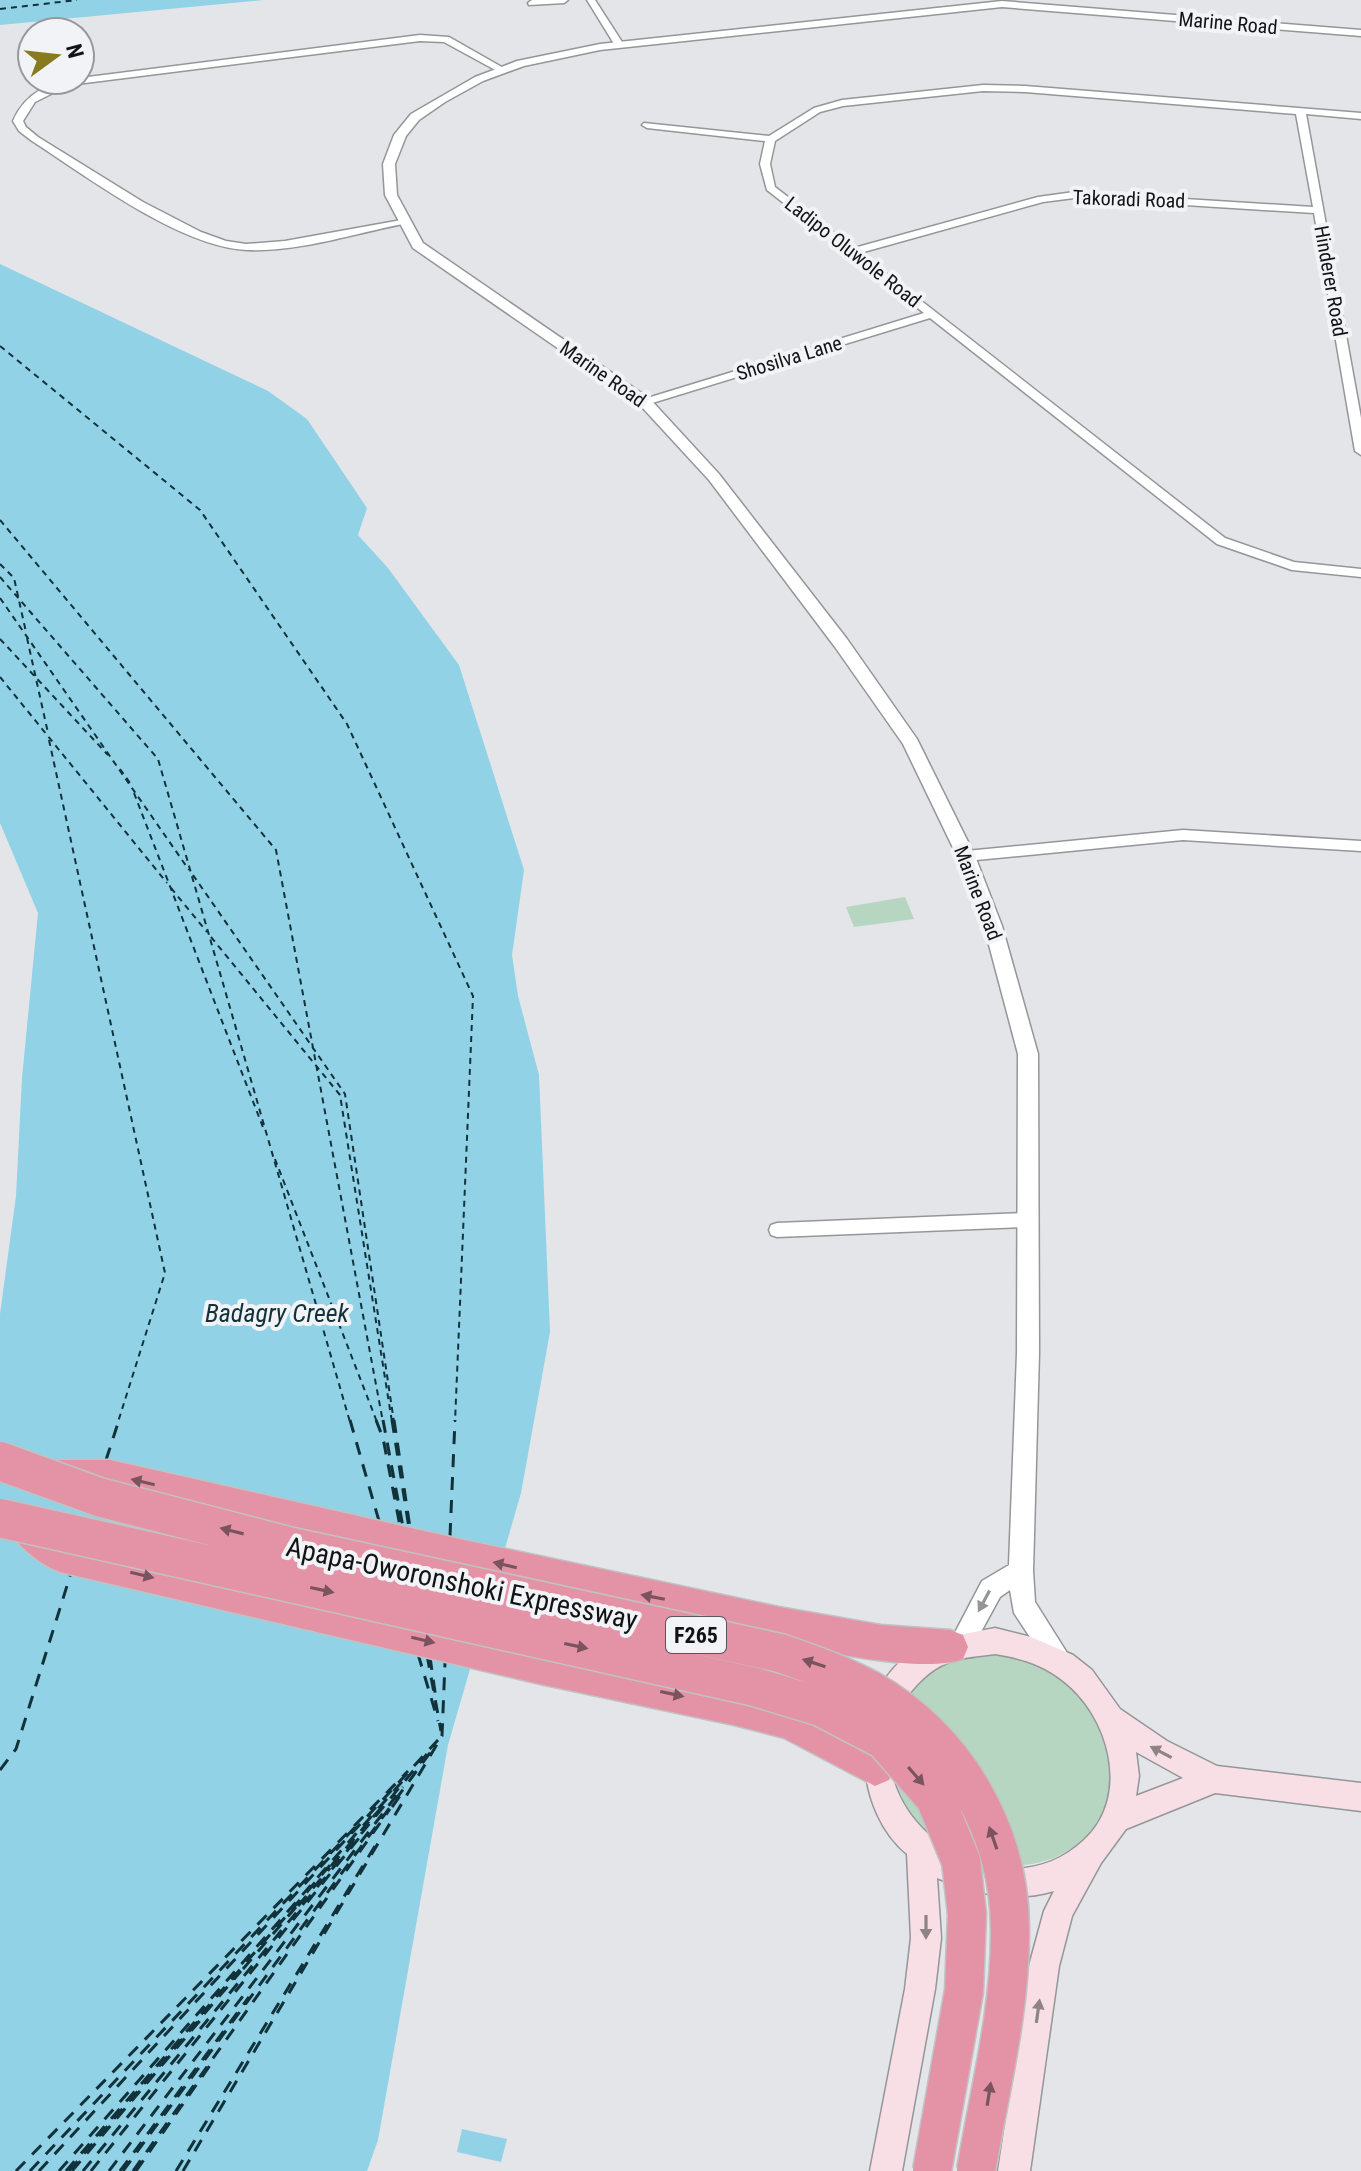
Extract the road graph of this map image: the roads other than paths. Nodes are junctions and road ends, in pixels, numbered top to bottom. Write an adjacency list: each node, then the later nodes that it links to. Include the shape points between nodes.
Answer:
1 (564, 0): 3 (street)
2 (591, 0): 5 (street)
3 (532, 3)
4 (1361, 33): 5 (street, Marine Road, via 1002,4)
5 (619, 45): 6 (street, Marine Road, via 541,57)
6 (502, 70): 12 (street, Marine Road, via 441,99 400,135 389,179); 12 (street, via 435,37 67,82 34,96 18,121 22,129 201,238 243,247 270,245)
7 (1301, 112): 8 (street); 10 (street, via 983,88 842,103 817,110); 11 (street, Hinderer Road)
8 (1361, 116)
9 (647, 125): 10 (street)
10 (771, 139): 13 (street, Ladipo Oluwole Road, via 764,162 771,188)
11 (1319, 210): 13 (street, Takoradi Road, via 1074,195 1042,199); 16 (street, Hinderer Road)
12 (403, 221): 15 (street, Marine Road, via 418,245)
13 (851, 252): 14 (street, Ladipo Oluwole Road)
14 (932, 314): 15 (street, Shosilva Lane); 17 (street, Ladipo Oluwole Road, via 1221,541 1292,566)
15 (645, 402): 19 (street, Marine Road, via 714,477 841,643 911,743)
16 (1361, 451)
17 (1361, 573)
18 (1361, 846): 19 (street, via 1183,835)
19 (966, 856): 20 (street, Marine Road, via 993,926 1028,1054)
20 (1026, 1220): 21 (street); 25 (street, Marine Road)
21 (777, 1230)
22 (0, 1461): 23 (highway, Apapa-Oworonshoki Expressway / F265, bridge)
23 (37, 1476): 26 (highway, one-way to 23, bridge, via 903,1646 581,1583 110,1475); 37 (highway, Apapa-Oworonshoki Expressway / F265, one-way to 23, bridge, via 1009,1959 1005,1883 984,1811 971,1788 931,1735 899,1707 840,1672 780,1653 288,1546)
24 (11, 1521): 29 (highway, one-way to 29, via 60,1556 788,1721); 36 (highway, Apapa-Oworonshoki Expressway / F265, one-way to 36, bridge, via 755,1687 821,1707 884,1740 935,1798 961,1861 966,1900 964,1991)
25 (1021, 1571): 26 (street, one-way to 26, via 991,1589); 27 (street, Marine Road, via 1023,1605)
26 (956, 1645): 27 (main road, via 1018,1645); 29 (main road, via 912,1667 885,1701)
27 (1062, 1664): 28 (main road, via 1082,1679)
28 (1112, 1718): 30 (main road, one-way to 28, via 1157,1751); 32 (main road, via 1125,1768)
29 (875, 1767): 33 (main road, via 891,1811)
30 (1215, 1779): 31 (main road); 32 (main road)
31 (1361, 1797)
32 (1117, 1818): 34 (main road)
33 (921, 1849): 34 (main road, via 962,1873 1008,1884 1053,1877); 35 (main road, one-way to 35, via 926,1938)
34 (1091, 1855): 38 (main road, one-way to 34, via 1044,1966 1059,1911)
35 (886, 2171)
36 (932, 2171)
37 (976, 2171)
38 (1014, 2171)

